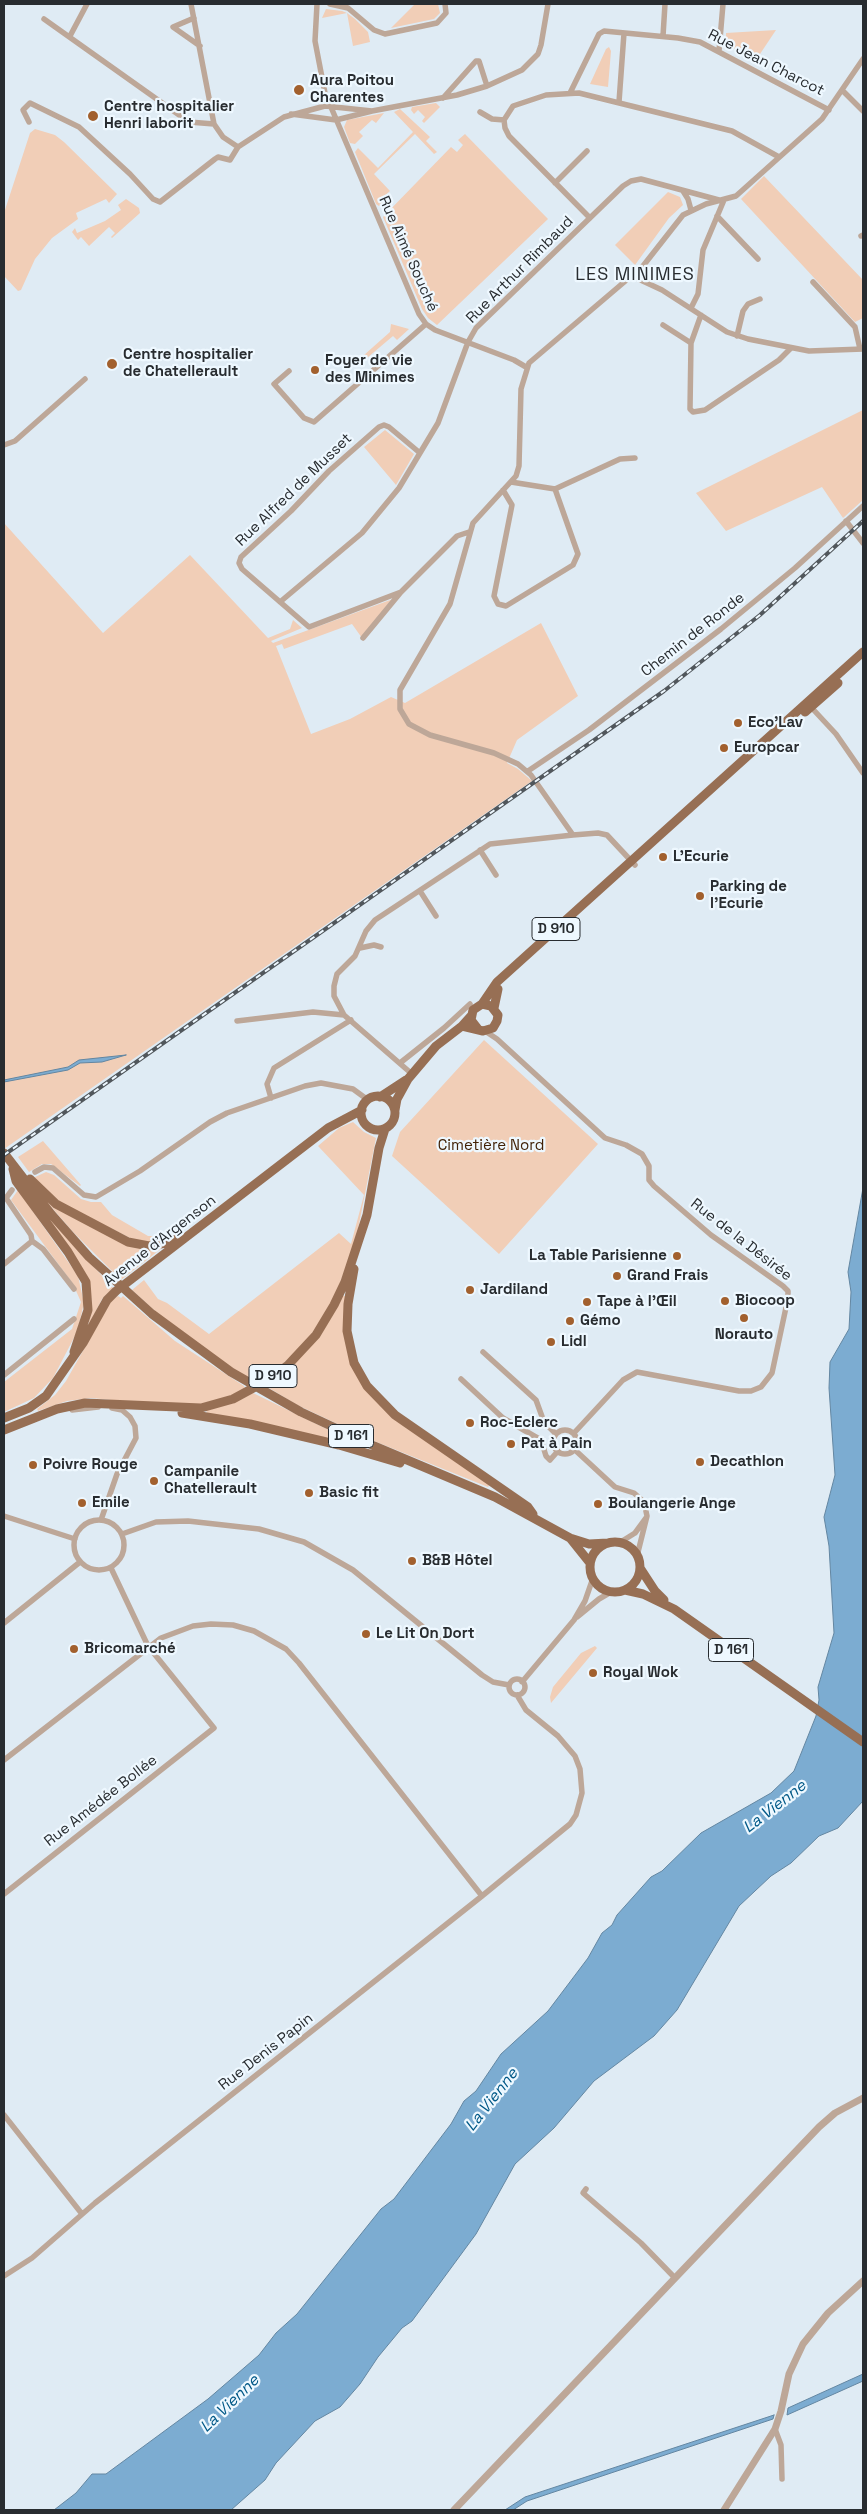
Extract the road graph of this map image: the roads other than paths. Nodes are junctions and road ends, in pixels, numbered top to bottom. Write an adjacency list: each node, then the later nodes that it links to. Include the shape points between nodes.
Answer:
1 (87, 4): 12 (street)
2 (191, 4): 9 (street)
3 (317, 4): 22 (street, Rue Aimé Souché, via 316,52)
4 (330, 4): 5 (street, via 348,8 374,30 385,34 437,23 446,13)
5 (445, 4)
6 (548, 4): 17 (street, via 538,54 522,70)
7 (665, 4): 13 (street)
8 (723, 4): 15 (street)
9 (194, 18): 14 (street); 14 (street, via 173,27)
10 (44, 19): 12 (street)
11 (624, 33): 13 (street, Rue Jean Charcot); 19 (street, Rue Jean Charcot, via 604,31 599,34); 21 (street)
12 (70, 36): 31 (street, via 190,122)
13 (663, 36): 15 (street, Rue Jean Charcot, via 690,40)
14 (200, 46): 31 (street)
15 (719, 50): 23 (street, Rue Jean Charcot)
16 (863, 59): 18 (street)
17 (487, 86): 20 (street); 20 (street, via 476,60)
18 (843, 91): 23 (street); 25 (street)
19 (570, 93): 21 (street); 29 (street, via 520,102 507,112)
20 (443, 98): 24 (street)
21 (619, 102): 34 (street, via 732,131)
22 (331, 107): 24 (street); 27 (street); 28 (street, Rue Aimé Souché)
23 (829, 110): 34 (street)
24 (372, 111): 28 (street)
25 (863, 111)
26 (480, 112): 29 (street, via 492,119)
27 (291, 114): 28 (street); 32 (street, via 263,128)
28 (336, 120): 47 (street, Rue Aimé Souché)
29 (504, 120): 35 (street, via 510,136)
30 (29, 122): 32 (street, via 23,110 26,104 33,103 81,129 155,200 164,200 215,159 230,160)
31 (214, 124): 32 (street, via 223,138)
32 (238, 147)
33 (588, 151): 35 (street)
34 (779, 157): 37 (street, via 736,196)
35 (555, 183): 40 (street)
36 (683, 191): 37 (street); 38 (street); 40 (street, Rue Arthur Rimbaud, via 640,179 631,181)
37 (724, 200): 38 (street); 39 (street)
38 (691, 210): 42 (street, via 676,221)
39 (717, 216): 41 (street); 45 (street, via 703,250 700,284)
40 (590, 218): 50 (street, Rue Arthur Rimbaud, via 476,328)
41 (758, 259)
42 (632, 276): 45 (street); 54 (street, via 534,356)
43 (813, 282): 53 (street, via 855,327)
44 (760, 299): 49 (street, via 748,304 743,311)
45 (690, 308): 46 (street)
46 (701, 315): 49 (street); 51 (street)
47 (426, 324): 50 (street, Rue Aimé Souché); 55 (street, via 314,422 304,418 274,384)
48 (663, 325): 51 (street)
49 (736, 336): 52 (street)
50 (468, 342): 54 (street, Rue Aimé Souché); 58 (street, Rue Arthur Rimbaud, via 438,423)
51 (691, 343): 52 (street, via 690,403 693,412 705,410 779,360)
52 (791, 348): 53 (street, via 809,351)
53 (862, 349)
54 (526, 367): 60 (street, via 521,389 519,466)
55 (289, 371)
56 (85, 379): 57 (street, via 14,442)
57 (4, 445)
58 (420, 453): 68 (street, Rue Arthur Rimbaud, via 388,503 362,533); 68 (street, Rue Alfred de Musset, via 389,427 379,427 241,557 242,569)
59 (635, 458): 61 (street, via 620,459)
60 (511, 482): 61 (street); 62 (street)
61 (555, 489): 62 (street, via 578,554 573,565 506,606 498,604 494,596 512,505)
62 (504, 490): 65 (street, via 478,515)
63 (863, 506): 64 (street, Chemin de Ronde)
64 (846, 521): 66 (street); 73 (street, Chemin de Ronde, via 721,629 596,725)
65 (469, 532): 67 (street, via 457,536); 73 (street, via 450,604 400,690 400,709 409,724 418,730 494,753)
66 (863, 543)
67 (401, 592): 68 (street, Rue Alfred de Musset, via 309,627); 69 (street)
68 (280, 602)
69 (363, 638)
70 (863, 652): 72 (main road, D 910)
71 (863, 660): 72 (main road, D 910)
72 (809, 705): 74 (street, via 836,734); 77 (main road, D 910)
73 (528, 771): 75 (street)
74 (863, 773)
75 (573, 835): 76 (street, via 494,843); 77 (street, via 603,833)
76 (480, 850): 78 (street); 79 (street)
77 (635, 861): 84 (main road, D 910, via 498,982); 85 (main road, D 910, via 501,986)
78 (496, 875)
79 (420, 891): 80 (street); 82 (street, via 371,923)
80 (436, 916)
81 (381, 947): 82 (street)
82 (360, 948): 86 (street, via 337,974 334,986 334,996)
83 (470, 1004): 94 (street)
84 (482, 1004): 85 (main road); 87 (main road)
85 (494, 1008): 90 (main road, via 498,1015)
86 (344, 1015): 88 (street); 89 (street, via 313,1012)
87 (471, 1016): 91 (main road); 92 (main road, via 472,1023)
88 (351, 1020): 94 (street); 97 (street, via 274,1068 267,1084)
89 (237, 1021)
90 (496, 1024): 92 (main road); 93 (street)
91 (462, 1026): 92 (main road); 95 (main road, via 442,1041)
92 (482, 1030): 93 (street, Rue de la Désirée)
93 (497, 1039): 120 (street, Rue de la Désirée, via 605,1138 642,1154 648,1166 649,1180 654,1186 711,1234 788,1291 772,1373 760,1387 739,1391 637,1372 623,1380)
94 (400, 1063): 95 (street)
95 (410, 1076): 96 (main road); 100 (main road, via 397,1098)
96 (380, 1097): 98 (main road); 100 (main road, via 388,1100)
97 (271, 1098): 98 (street, via 321,1083 355,1090); 104 (street, via 210,1122 96,1197 84,1194 53,1168 44,1167)
98 (368, 1100): 99 (main road)
99 (362, 1110): 101 (main road, via 362,1119 368,1126 376,1130); 106 (main road, Avenue d'Argenson, via 328,1128)
100 (395, 1110): 101 (main road, via 393,1121)
101 (385, 1129): 108 (main road, D 910)
102 (4, 1153): 103 (main road, D 161)
103 (11, 1163): 106 (main road, via 56,1204 135,1245 166,1243); 113 (main road, via 16,1181 86,1282 88,1310); 124 (main road, D 161, via 61,1226 111,1278 171,1330 267,1394 374,1446)
104 (35, 1172)
105 (12, 1190): 107 (street, via 6,1198)
106 (208, 1220): 113 (main road, Avenue d'Argenson, via 111,1296)
107 (32, 1241): 109 (street); 110 (street, via 43,1249)
108 (359, 1245): 116 (main road, D 910, via 340,1295 316,1335 292,1362 268,1380 233,1399 201,1408); 127 (main road, via 348,1304 347,1331 350,1351 360,1376 396,1415 528,1507)
109 (4, 1264)
110 (74, 1290)
111 (74, 1319): 114 (street)
112 (483, 1352): 121 (street, via 536,1400 544,1422)
113 (72, 1359): 118 (main road, Avenue d'Argenson, via 46,1396 29,1408)
114 (4, 1375)
115 (461, 1379): 123 (street, via 503,1418 541,1440 550,1460)
116 (120, 1403): 117 (main road, D 910, via 76,1404); 124 (main road, via 250,1424 360,1450 417,1469)
117 (43, 1414): 119 (main road, D 910); 128 (street, via 111,1408 122,1410 133,1422 135,1441 117,1474)
118 (4, 1418)
119 (4, 1430)
120 (574, 1433): 121 (street, via 565,1430); 122 (street, via 578,1442)
121 (556, 1434): 123 (street, via 554,1445)
122 (575, 1450): 123 (street, via 566,1454); 126 (street, via 615,1486 638,1495 646,1506)
123 (558, 1451)
124 (438, 1471): 127 (main road, D 161)
125 (4, 1516): 131 (street)
126 (647, 1516): 133 (street, via 635,1533); 134 (street)
127 (534, 1517): 130 (main road, D 161)
128 (101, 1520): 129 (street); 131 (street, via 87,1523 77,1532)
129 (122, 1534): 137 (street, via 121,1557); 147 (street, via 156,1522 188,1521 259,1529 304,1542 353,1570 482,1675 493,1682)
130 (570, 1538): 132 (main road, D 161, via 589,1544); 136 (main road, D 161)
131 (75, 1539): 135 (street, via 74,1547)
132 (608, 1543): 133 (main road); 136 (main road, via 598,1549)
133 (619, 1543): 134 (main road, via 632,1548)
134 (637, 1556): 138 (main road)
135 (80, 1562): 137 (street, via 94,1570); 144 (street)
136 (590, 1563): 139 (main road)
137 (110, 1568): 145 (street)
138 (640, 1568): 140 (main road, via 636,1581); 142 (main road, D 161, via 655,1591)
139 (593, 1578): 141 (main road, via 600,1587); 143 (street)
140 (625, 1590): 141 (main road); 142 (main road, D 161, via 643,1594)
141 (611, 1592): 143 (street)
142 (674, 1609): 149 (main road, D 161)
143 (574, 1620): 146 (street)
144 (4, 1623)
145 (148, 1646): 150 (street); 151 (street, Rue Amédée Bollée, via 214,1728); 152 (street, via 174,1632 211,1624 233,1625 254,1631 286,1649)
146 (522, 1682): 147 (street, via 516,1679); 148 (street, via 524,1690)
147 (509, 1685): 148 (street, via 510,1692)
148 (517, 1695): 152 (street, Rue Denis Papin, via 526,1710 575,1756 582,1794 576,1815 563,1831)
149 (863, 1742)
150 (4, 1760)
151 (4, 1894)
152 (482, 1896): 156 (street, Rue Denis Papin)
153 (863, 2099): 158 (street, via 823,2123)
154 (4, 2115): 156 (street)
155 (586, 2190): 158 (street, via 583,2193)
156 (82, 2214): 157 (street, Rue Denis Papin, via 32,2258)
157 (4, 2276)
158 (675, 2278): 162 (street)
159 (863, 2281): 160 (street, via 828,2313 803,2344 789,2374)
160 (775, 2429): 161 (street, via 782,2445); 163 (street)
161 (782, 2479)
162 (454, 2510)
163 (724, 2510)

